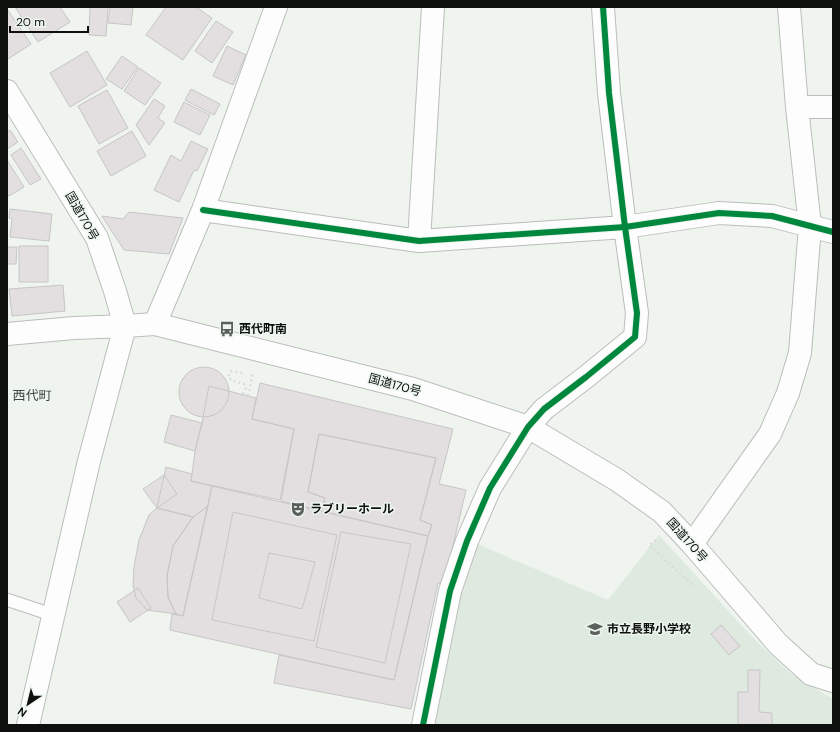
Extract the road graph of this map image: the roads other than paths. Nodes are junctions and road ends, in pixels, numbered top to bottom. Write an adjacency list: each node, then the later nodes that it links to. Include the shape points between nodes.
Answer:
1 (276, 7): 8 (main road)
2 (433, 7): 12 (main road)
3 (602, 7): 9 (main road, via 609,93)
4 (789, 7): 6 (main road)
5 (7, 91): 14 (main road, 国道170号, via 97,238)
6 (797, 107): 7 (main road); 10 (main road)
7 (833, 107)
8 (202, 210): 12 (main road); 13 (main road)
9 (625, 226): 10 (main road, via 719,213 772,216); 12 (main road); 16 (main road, via 637,313 635,337 544,408)
10 (810, 226): 11 (main road); 17 (main road, via 800,353 788,393 770,434)
11 (833, 232)
12 (419, 241)
13 (155, 324): 14 (main road, 国道170号); 16 (main road, 国道170号, via 413,389)
14 (125, 326): 15 (main road); 19 (main road, via 89,461)
15 (7, 334)
16 (528, 427): 17 (main road, 国道170号, via 617,480 662,512); 22 (main road, via 490,488 450,591)
17 (692, 544): 20 (main road, 国道170号, via 778,644 811,674)
18 (8, 600): 19 (lane)
19 (53, 615): 21 (main road)
20 (833, 681)
21 (28, 725)
22 (423, 725)

